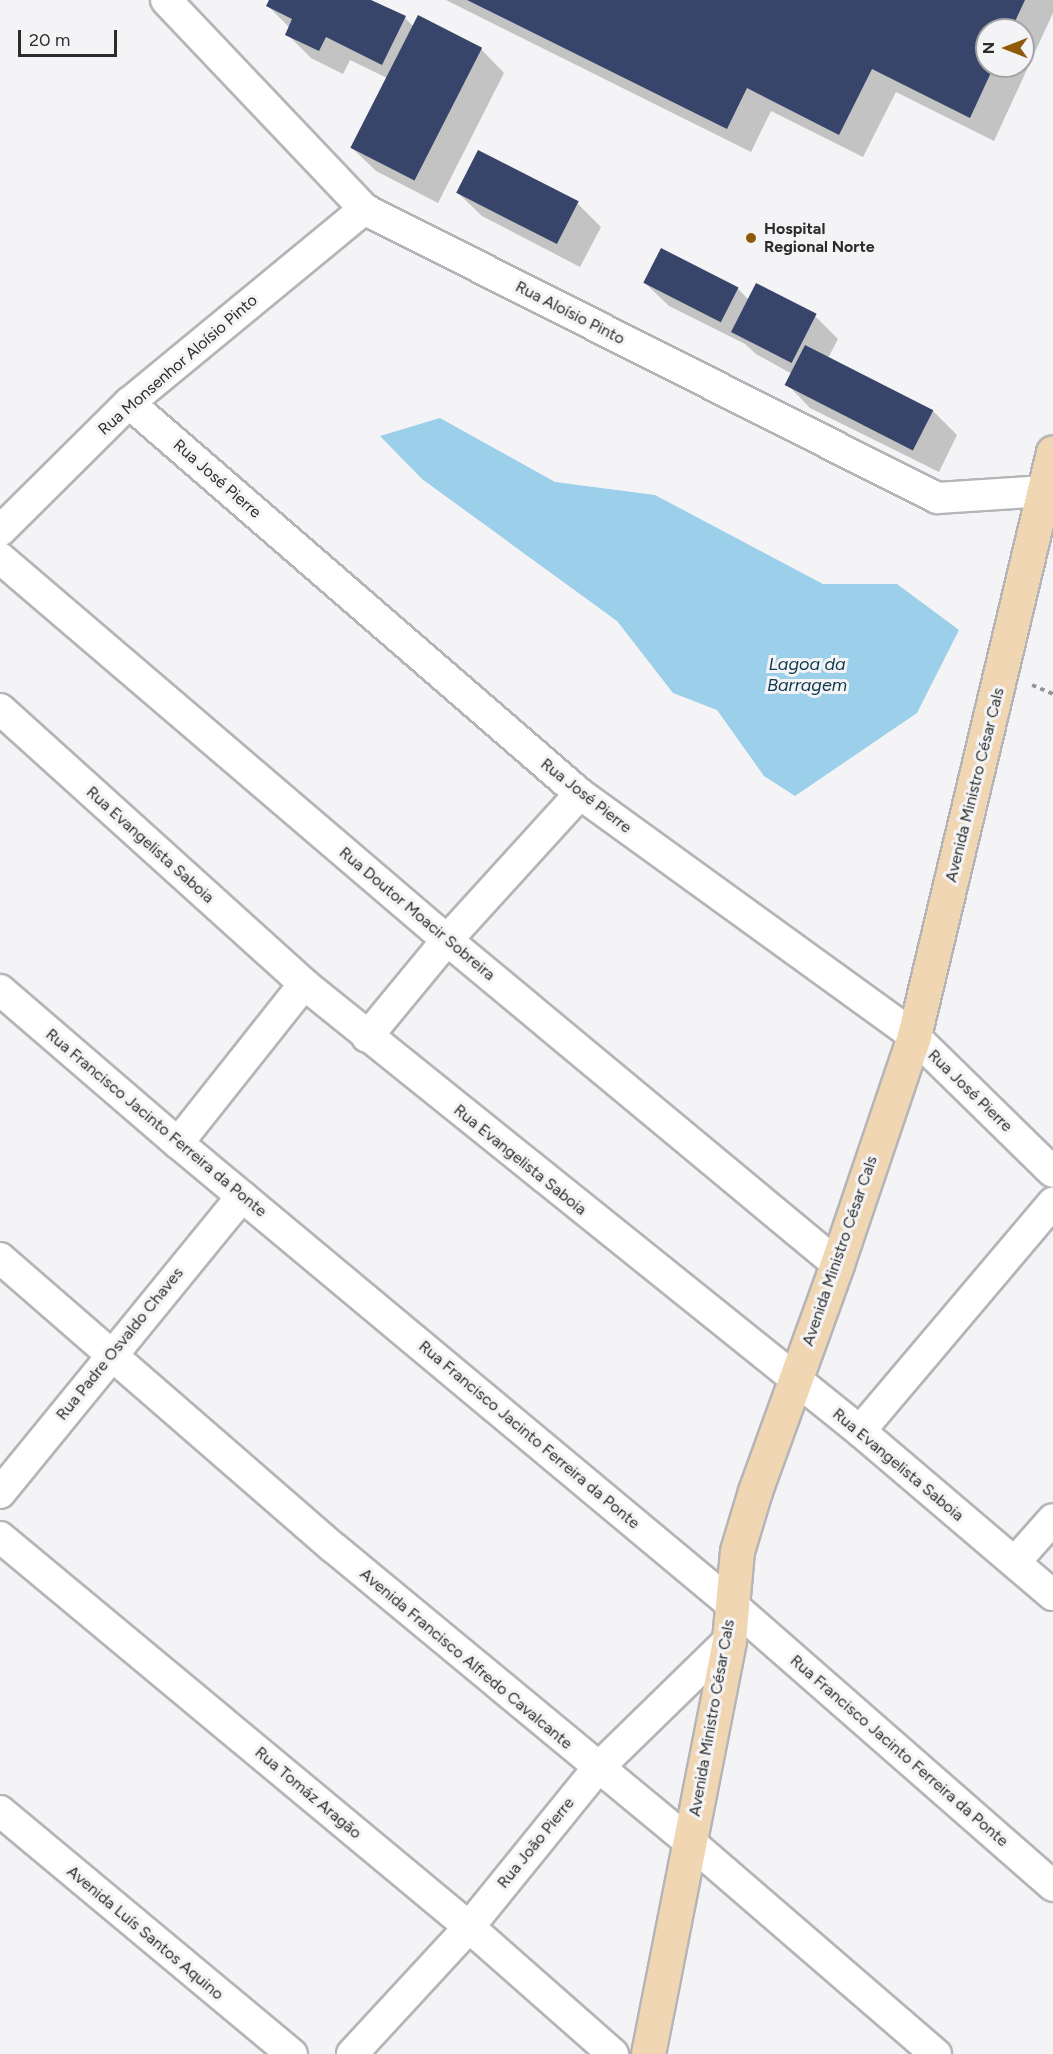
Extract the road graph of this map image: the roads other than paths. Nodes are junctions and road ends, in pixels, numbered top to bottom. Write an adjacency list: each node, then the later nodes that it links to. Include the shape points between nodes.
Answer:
1 (166, 0): 2 (street, Rua Aloísio Pinto)
2 (364, 209): 3 (street, Rua Monsenhor Aloísio Pinto); 5 (street, Rua Aloísio Pinto, via 937,498)
3 (129, 404): 6 (street, Rua Monsenhor Aloísio Pinto); 9 (street, Rua José Pierre)
4 (1053, 452): 5 (main road, Avenida Ministro César Cals)
5 (1046, 491): 13 (main road, Avenida Ministro César Cals)
6 (0, 531)
7 (0, 558): 10 (street, Rua Doutor Moacir Sobreira)
8 (0, 709): 11 (street, Rua Evangelista Saboia)
9 (579, 794): 10 (street); 13 (street, Rua José Pierre)
10 (447, 940): 14 (street); 20 (street, Rua Doutor Moacir Sobreira)
11 (304, 984): 14 (street, Rua Evangelista Saboia); 15 (street)
12 (0, 990): 15 (street, Rua Francisco Jacinto Ferreira da Ponte)
13 (914, 1036): 16 (street, Rua José Pierre); 20 (main road, Avenida Ministro César Cals)
14 (367, 1037): 22 (street, Rua Evangelista Saboia)
15 (178, 1143): 17 (street, Rua Francisco Jacinto Ferreira da Ponte)
16 (1053, 1172)
17 (242, 1196): 21 (street, Rua Padre Osvaldo Chaves); 29 (street, Rua Francisco Jacinto Ferreira da Ponte)
18 (1053, 1203): 23 (street)
19 (0, 1258): 21 (street, Avenida Francisco Alfredo Cavalcante)
20 (837, 1264): 22 (main road, Avenida Ministro César Cals)
21 (112, 1353): 24 (street, Rua Padre Osvaldo Chaves); 31 (street, Avenida Francisco Alfredo Cavalcante, via 334,1548)
22 (795, 1381): 23 (street, Rua Evangelista Saboia); 29 (main road, Avenida Ministro César Cals, via 746,1521)
23 (860, 1431): 27 (street, Rua Evangelista Saboia)
24 (0, 1493)
25 (1053, 1519): 27 (street)
26 (0, 1537): 35 (street, Rua Tomáz Aragão)
27 (1015, 1562): 28 (street, Rua Evangelista Saboia)
28 (1053, 1595)
29 (731, 1604): 30 (main road, Avenida Ministro César Cals); 34 (street, Rua Francisco Jacinto Ferreira da Ponte)
30 (729, 1640): 31 (street, Rua João Pierre); 33 (main road, Avenida Ministro César Cals)
31 (597, 1769): 33 (street, Avenida Francisco Alfredo Cavalcante); 35 (street, Rua João Pierre)
32 (0, 1811): 36 (street, Avenida Luís Santos Aquino)
33 (690, 1842): 39 (main road, Avenida Ministro César Cals); 40 (street, Avenida Francisco Alfredo Cavalcante)
34 (1053, 1886)
35 (469, 1927): 37 (street, Rua João Pierre); 38 (street, Rua Tomáz Aragão)
36 (292, 2054)
37 (352, 2054)
38 (613, 2054)
39 (648, 2054)
40 (936, 2054)

